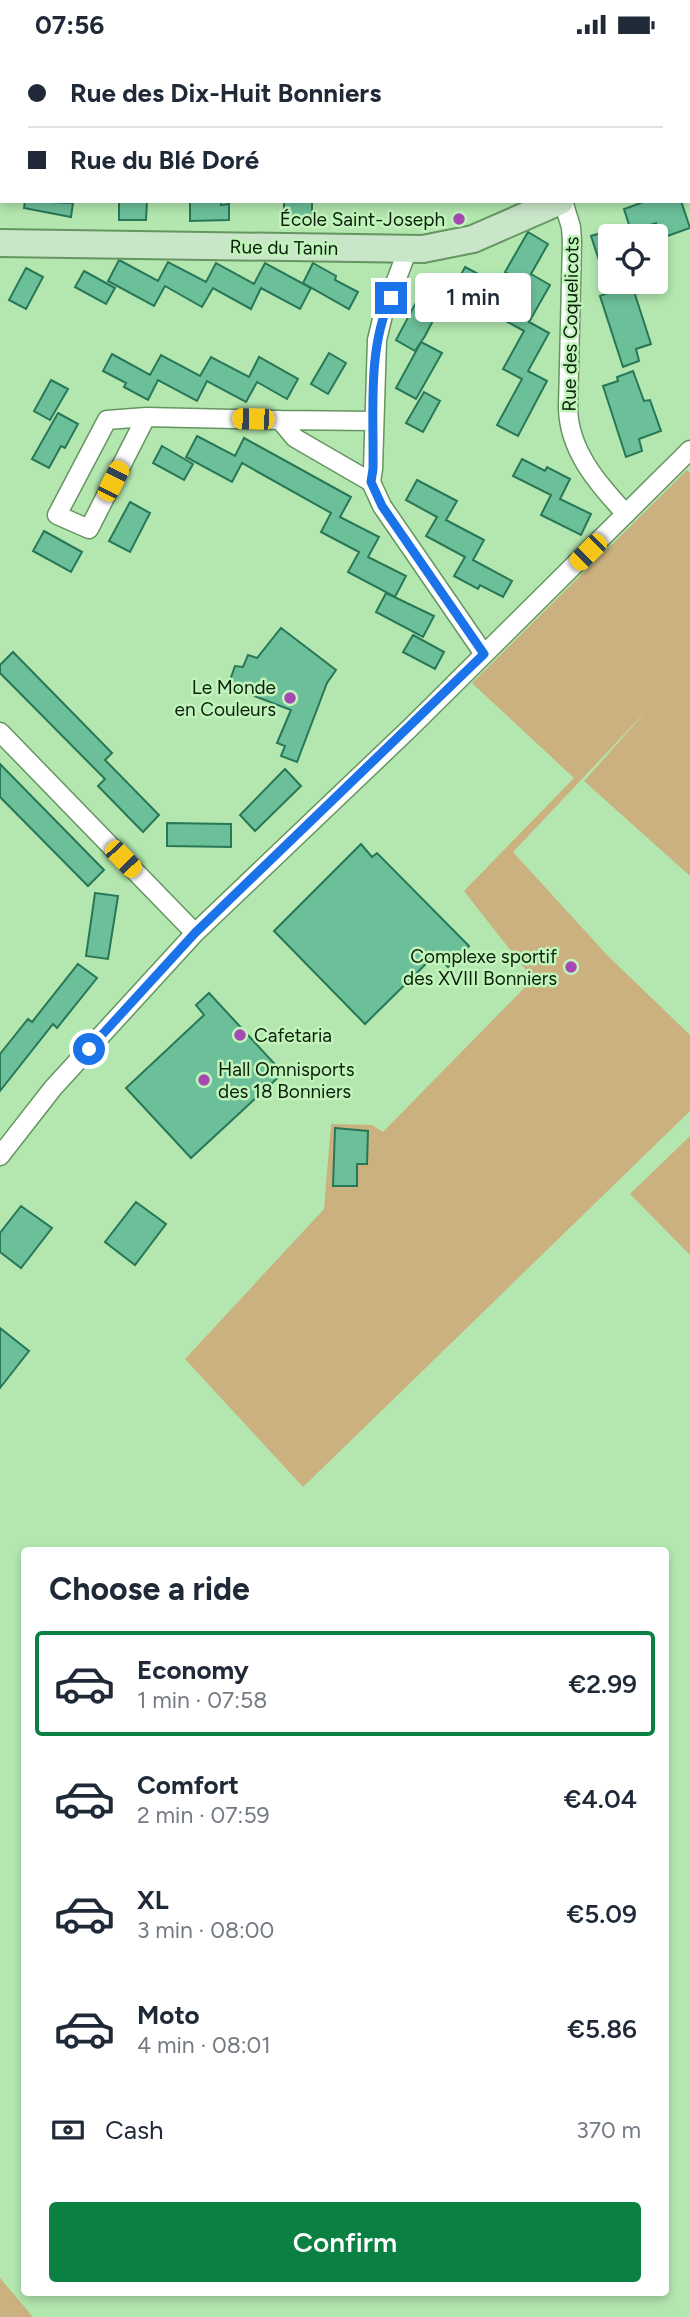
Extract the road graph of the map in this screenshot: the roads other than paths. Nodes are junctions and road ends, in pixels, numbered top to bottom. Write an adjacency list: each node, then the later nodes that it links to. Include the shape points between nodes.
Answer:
1 (556, 203): 4 (street, Rue du Tanin, via 473,239)
2 (562, 203): 10 (street, Rue des Coquelicots, via 572,241 570,432 580,456)
3 (0, 243): 4 (street, Rue du Tanin)
4 (408, 249): 7 (street, via 377,339)
5 (146, 417): 5 (street, via 89,529 57,515 107,420); 6 (street)
6 (280, 420): 7 (street); 9 (street, via 295,438)
7 (374, 421): 9 (street)
8 (690, 450): 10 (street)
9 (371, 482): 11 (street, via 404,541)
10 (626, 515): 11 (street)
11 (484, 654): 13 (street)
12 (0, 732): 13 (street)
13 (195, 933): 14 (street, via 53,1088)
14 (0, 1156)

